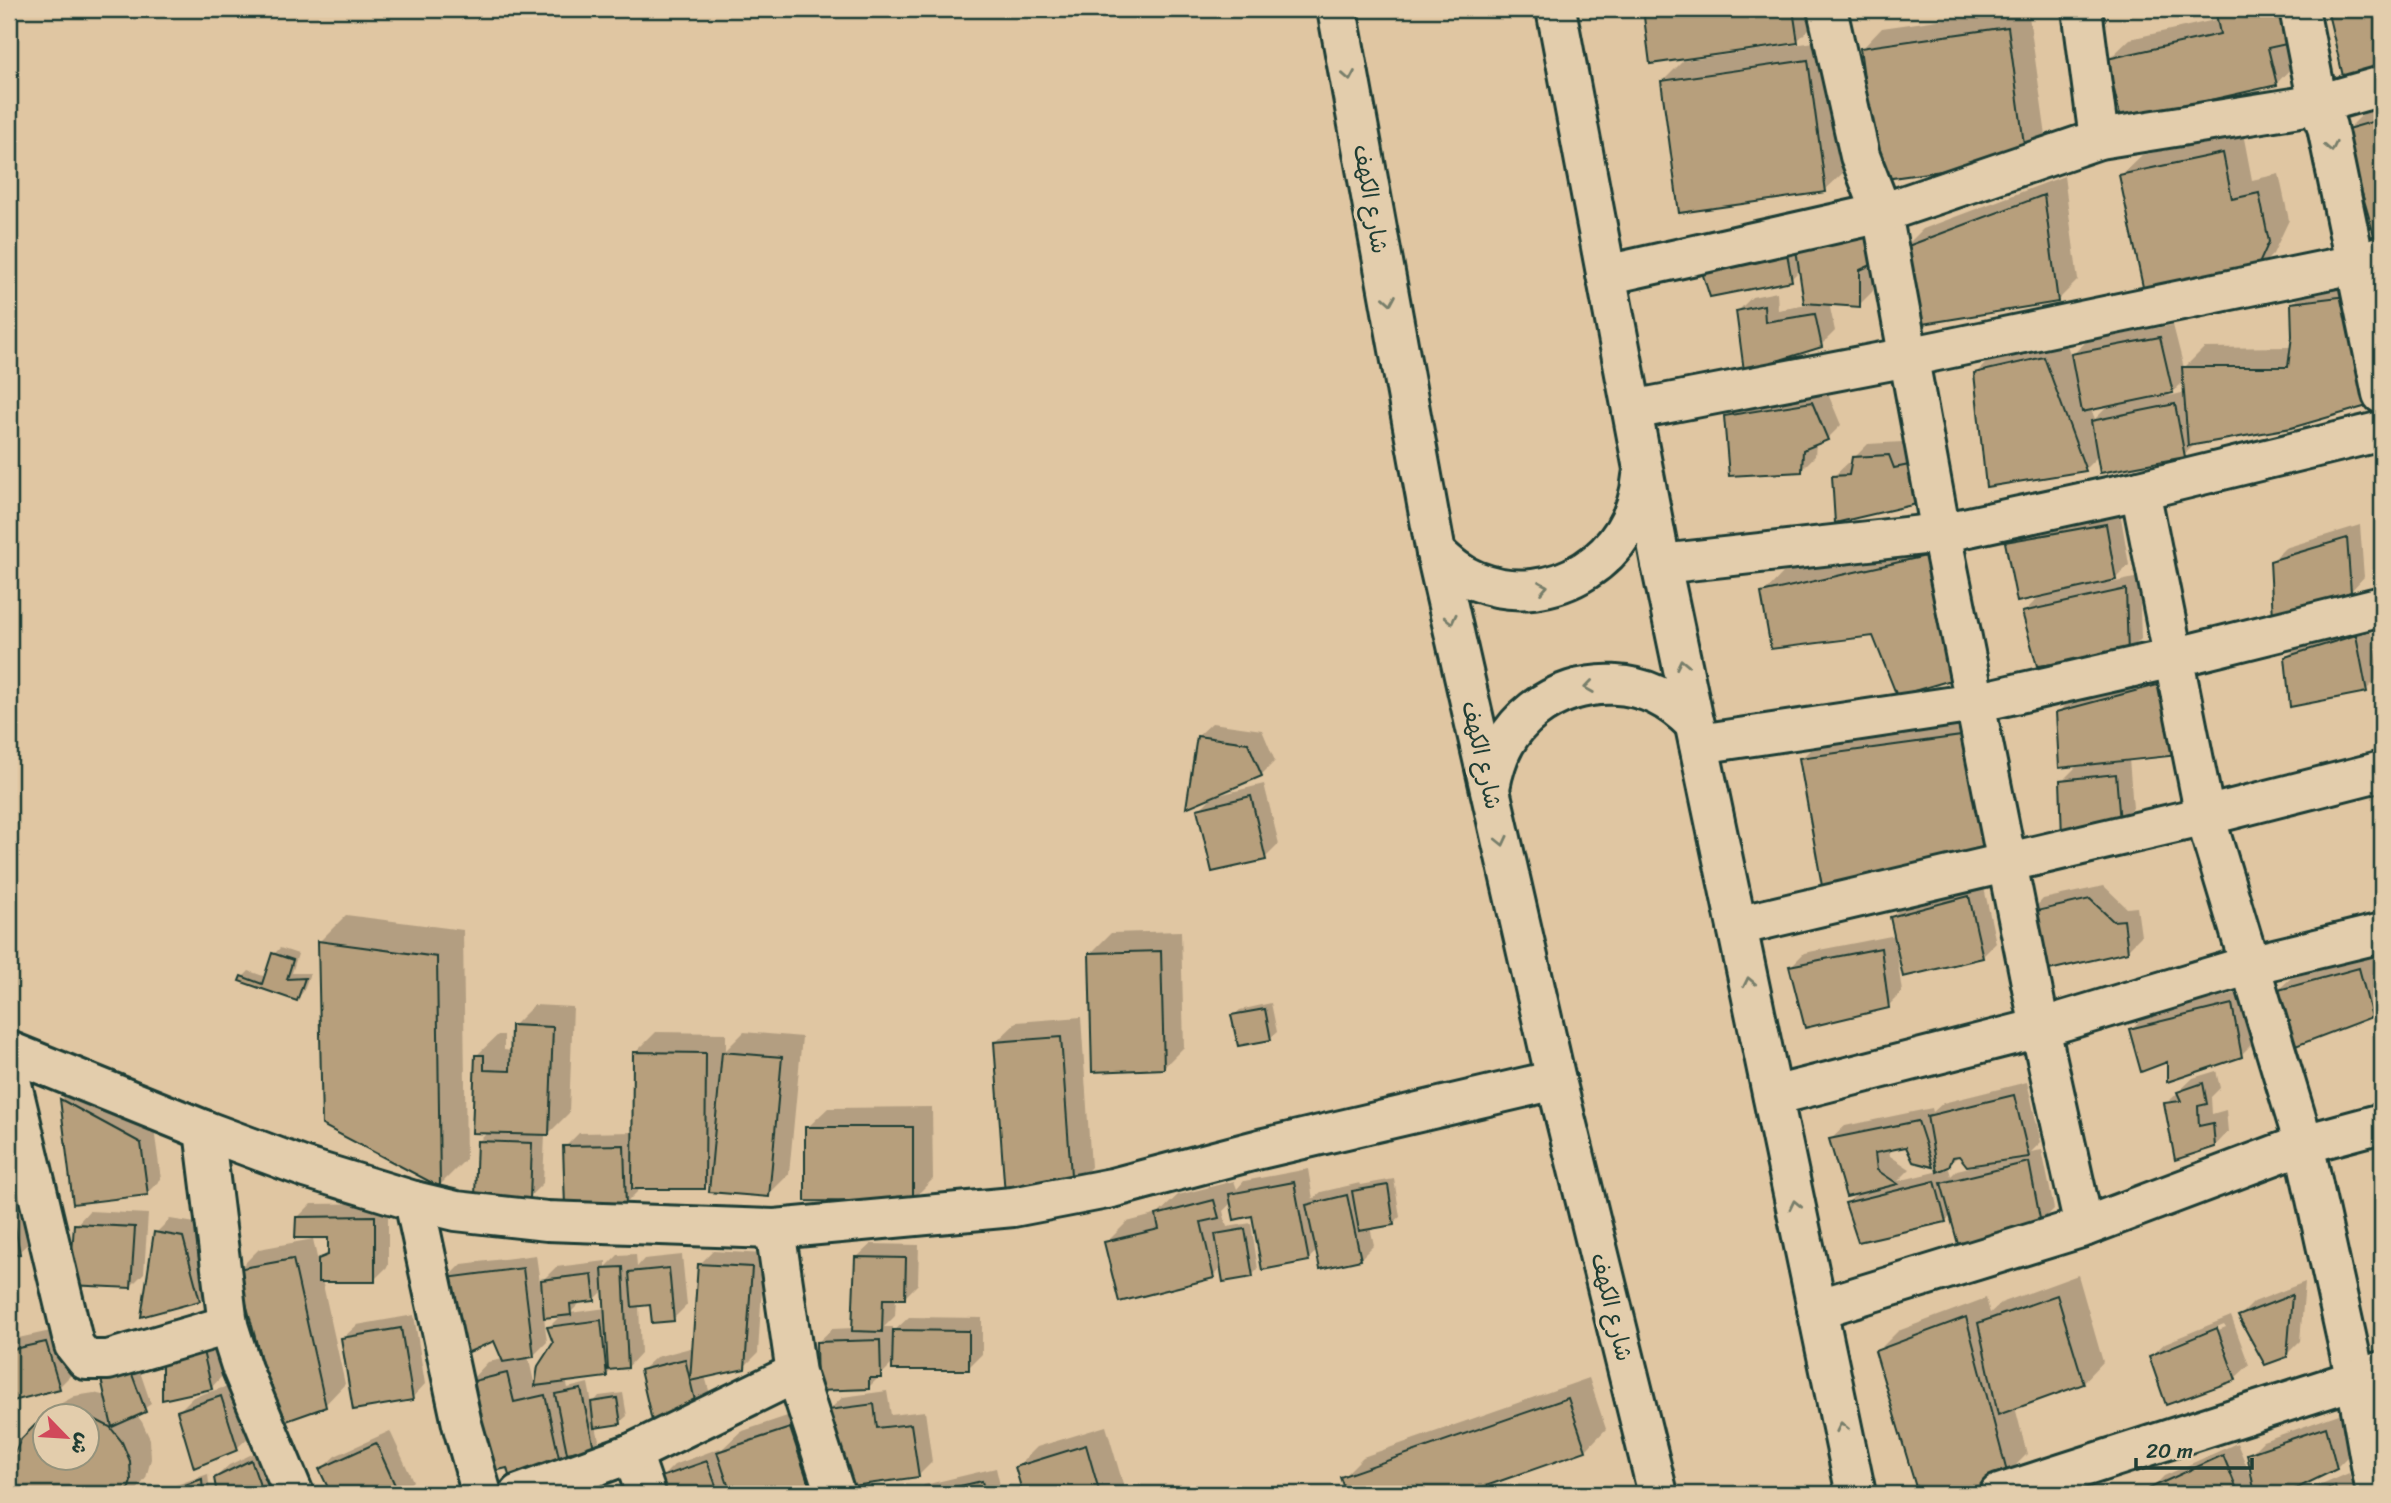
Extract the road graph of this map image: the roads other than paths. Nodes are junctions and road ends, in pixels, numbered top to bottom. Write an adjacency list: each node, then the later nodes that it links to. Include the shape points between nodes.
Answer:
1 (1337, 9): 19 (street, شارع الكهف, one-way to 19)
2 (1556, 9): 11 (street)
3 (1827, 9): 9 (street, via 1860,156)
4 (2082, 9): 8 (street)
5 (2300, 9): 7 (street)
6 (2382, 86): 7 (street)
7 (2318, 104): 8 (street); 10 (street, one-way to 10)
8 (2099, 139): 9 (street)
9 (1882, 213): 11 (street); 12 (street)
10 (2369, 259): 12 (street); 13 (street)
11 (1606, 275): 14 (street)
12 (1908, 356): 14 (street); 18 (street)
13 (2382, 394)
14 (1632, 410): 16 (street)
15 (2382, 430): 17 (street)
16 (1643, 466): 19 (street, one-way to 16, via 1454,569 1498,587 1533,589 1568,580 1589,569 1623,535 1641,491); 20 (street)
17 (2140, 490): 18 (street); 22 (street)
18 (1941, 533): 20 (street); 23 (street)
19 (1436, 553): 26 (street, شارع الكهف, one-way to 26)
20 (1661, 564): 24 (street, one-way to 20)
21 (2382, 606): 22 (street)
22 (2173, 658): 23 (street); 27 (street)
23 (1975, 703): 24 (street); 28 (street)
24 (1697, 734): 26 (street, one-way to 26, via 1677,707 1656,695 1608,684 1583,686 1560,694 1520,722 1495,764); 29 (street)
25 (2382, 771): 27 (street)
26 (1490, 789): 35 (street, شارع الكهف, one-way to 35)
27 (2205, 817): 28 (street); 31 (street)
28 (2007, 863): 29 (street); 32 (street)
29 (1737, 926): 36 (street, one-way to 29)
30 (2382, 933): 31 (street)
31 (2250, 965): 32 (street); 39 (street)
32 (2040, 1028): 36 (street); 41 (street)
33 (9, 1051): 38 (street)
34 (9, 1072): 44 (street, via 74,1345 86,1360 108,1360)
35 (1556, 1080): 42 (street, via 1112,1188 1013,1207); 54 (street, شارع الكهف)
36 (1773, 1096): 43 (street, one-way to 36)
37 (2382, 1123): 39 (street)
38 (204, 1130): 40 (street); 44 (street)
39 (2304, 1144): 41 (street); 46 (street)
40 (414, 1201): 42 (street, via 547,1222); 50 (street, via 461,1424)
41 (2084, 1227): 43 (street)
42 (775, 1228): 45 (street)
43 (1817, 1309): 55 (street, one-way to 43)
44 (228, 1325): 49 (street)
45 (796, 1373): 47 (street); 53 (street)
46 (2369, 1376): 48 (street); 57 (street)
47 (632, 1453): 51 (street); 52 (street)
48 (2094, 1480): 56 (street)
49 (294, 1494)
50 (482, 1494)
51 (519, 1494)
52 (646, 1494)
53 (835, 1494)
54 (1658, 1494)
55 (1856, 1494)
56 (1999, 1494)
57 (2376, 1494)

